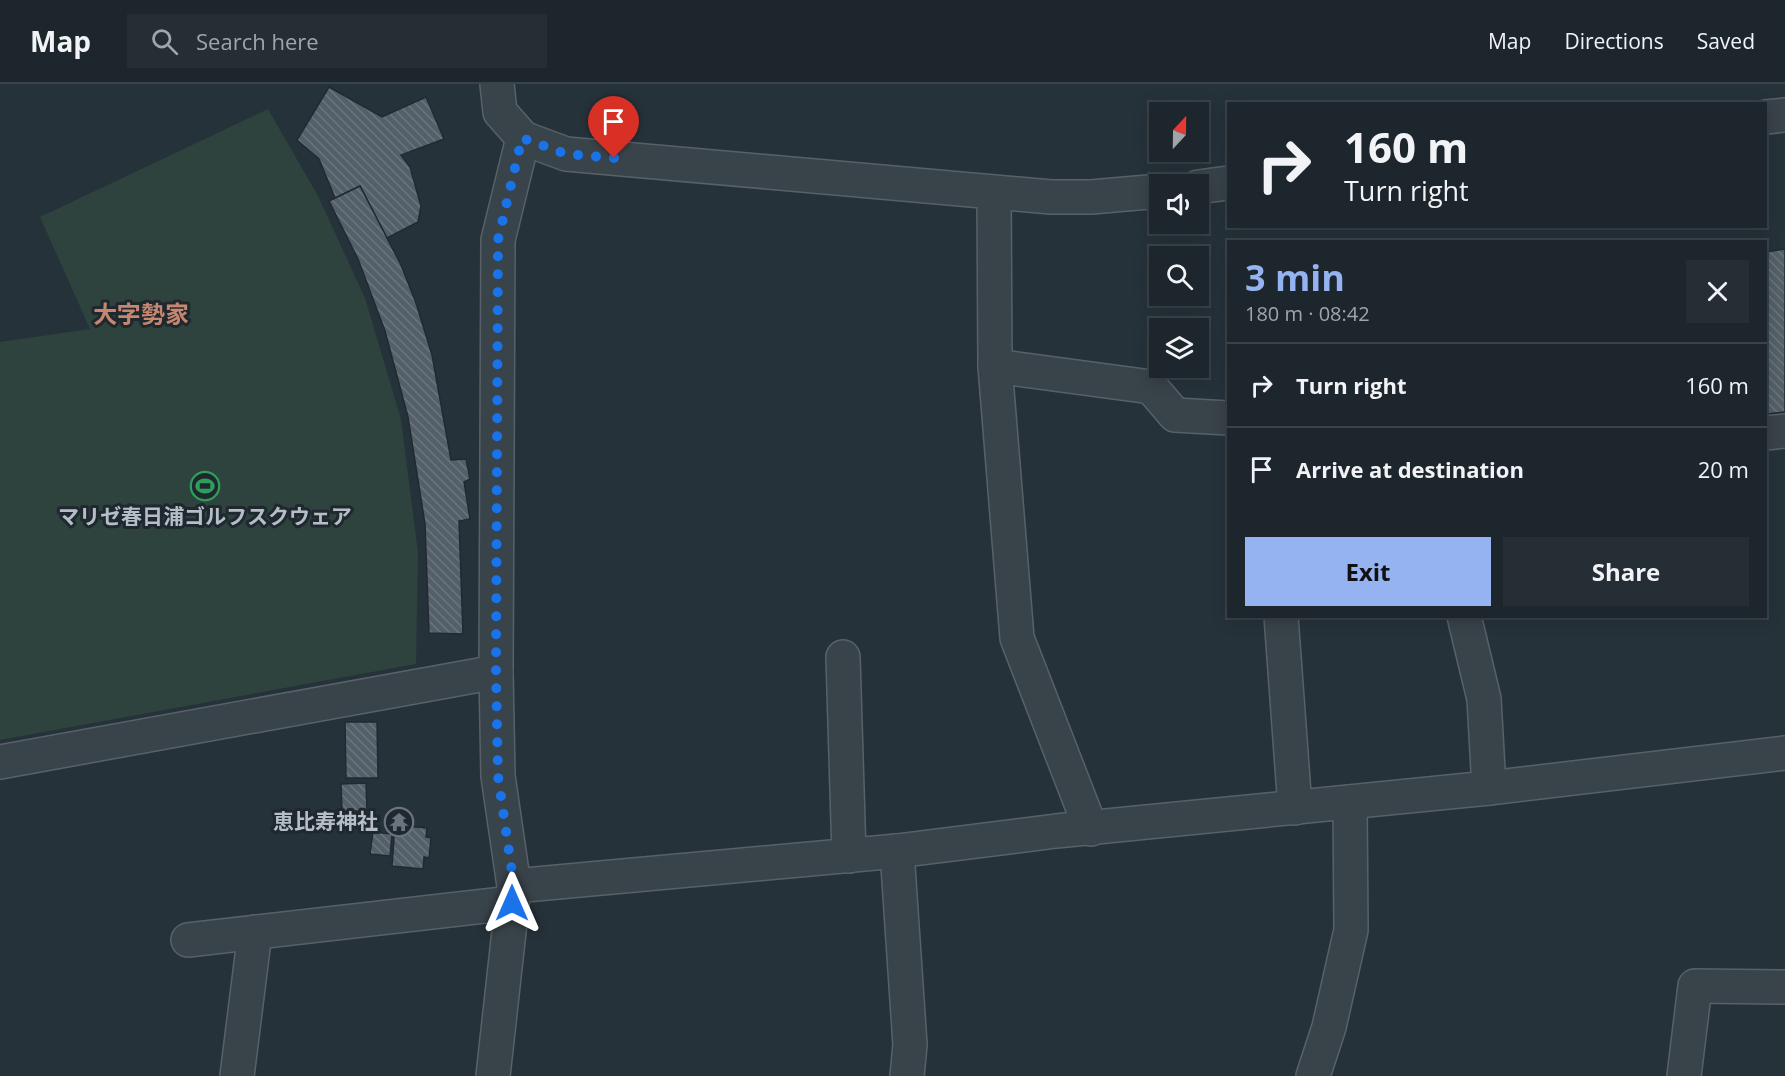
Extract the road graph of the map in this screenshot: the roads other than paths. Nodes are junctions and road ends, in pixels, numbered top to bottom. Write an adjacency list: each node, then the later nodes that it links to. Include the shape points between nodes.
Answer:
1 (497, 84): 4 (street, via 501,112)
2 (1785, 115): 3 (street)
3 (1767, 117)
4 (522, 138): 8 (street, via 566,154); 16 (street, via 498,240)
5 (1227, 183): 6 (street)
6 (1209, 186)
7 (1149, 192): 8 (street, via 1091,197)
8 (994, 193): 9 (street)
9 (995, 366): 10 (street, via 1151,387 1175,415); 22 (street, via 1017,638)
10 (1227, 418)
11 (1785, 431): 12 (street)
12 (1767, 433)
13 (1281, 618): 21 (street)
14 (1464, 618): 19 (street, via 1484,699)
15 (843, 657): 24 (street)
16 (496, 672): 18 (street); 25 (street, via 498,776)
17 (1785, 753): 19 (street)
18 (0, 762)
19 (1489, 788): 20 (street)
20 (1350, 802): 21 (street); 32 (street, via 1351,930 1329,1027)
21 (1295, 808): 22 (street)
22 (1090, 829): 23 (street)
23 (897, 851): 24 (street); 31 (street, via 909,1045)
24 (849, 856): 25 (street)
25 (513, 895): 26 (street); 30 (street)
26 (255, 932): 27 (street); 29 (street)
27 (188, 940)
28 (1785, 987): 33 (street, via 1695,986)
29 (237, 1076)
30 (493, 1076)
31 (907, 1076)
32 (1313, 1076)
33 (1684, 1076)

